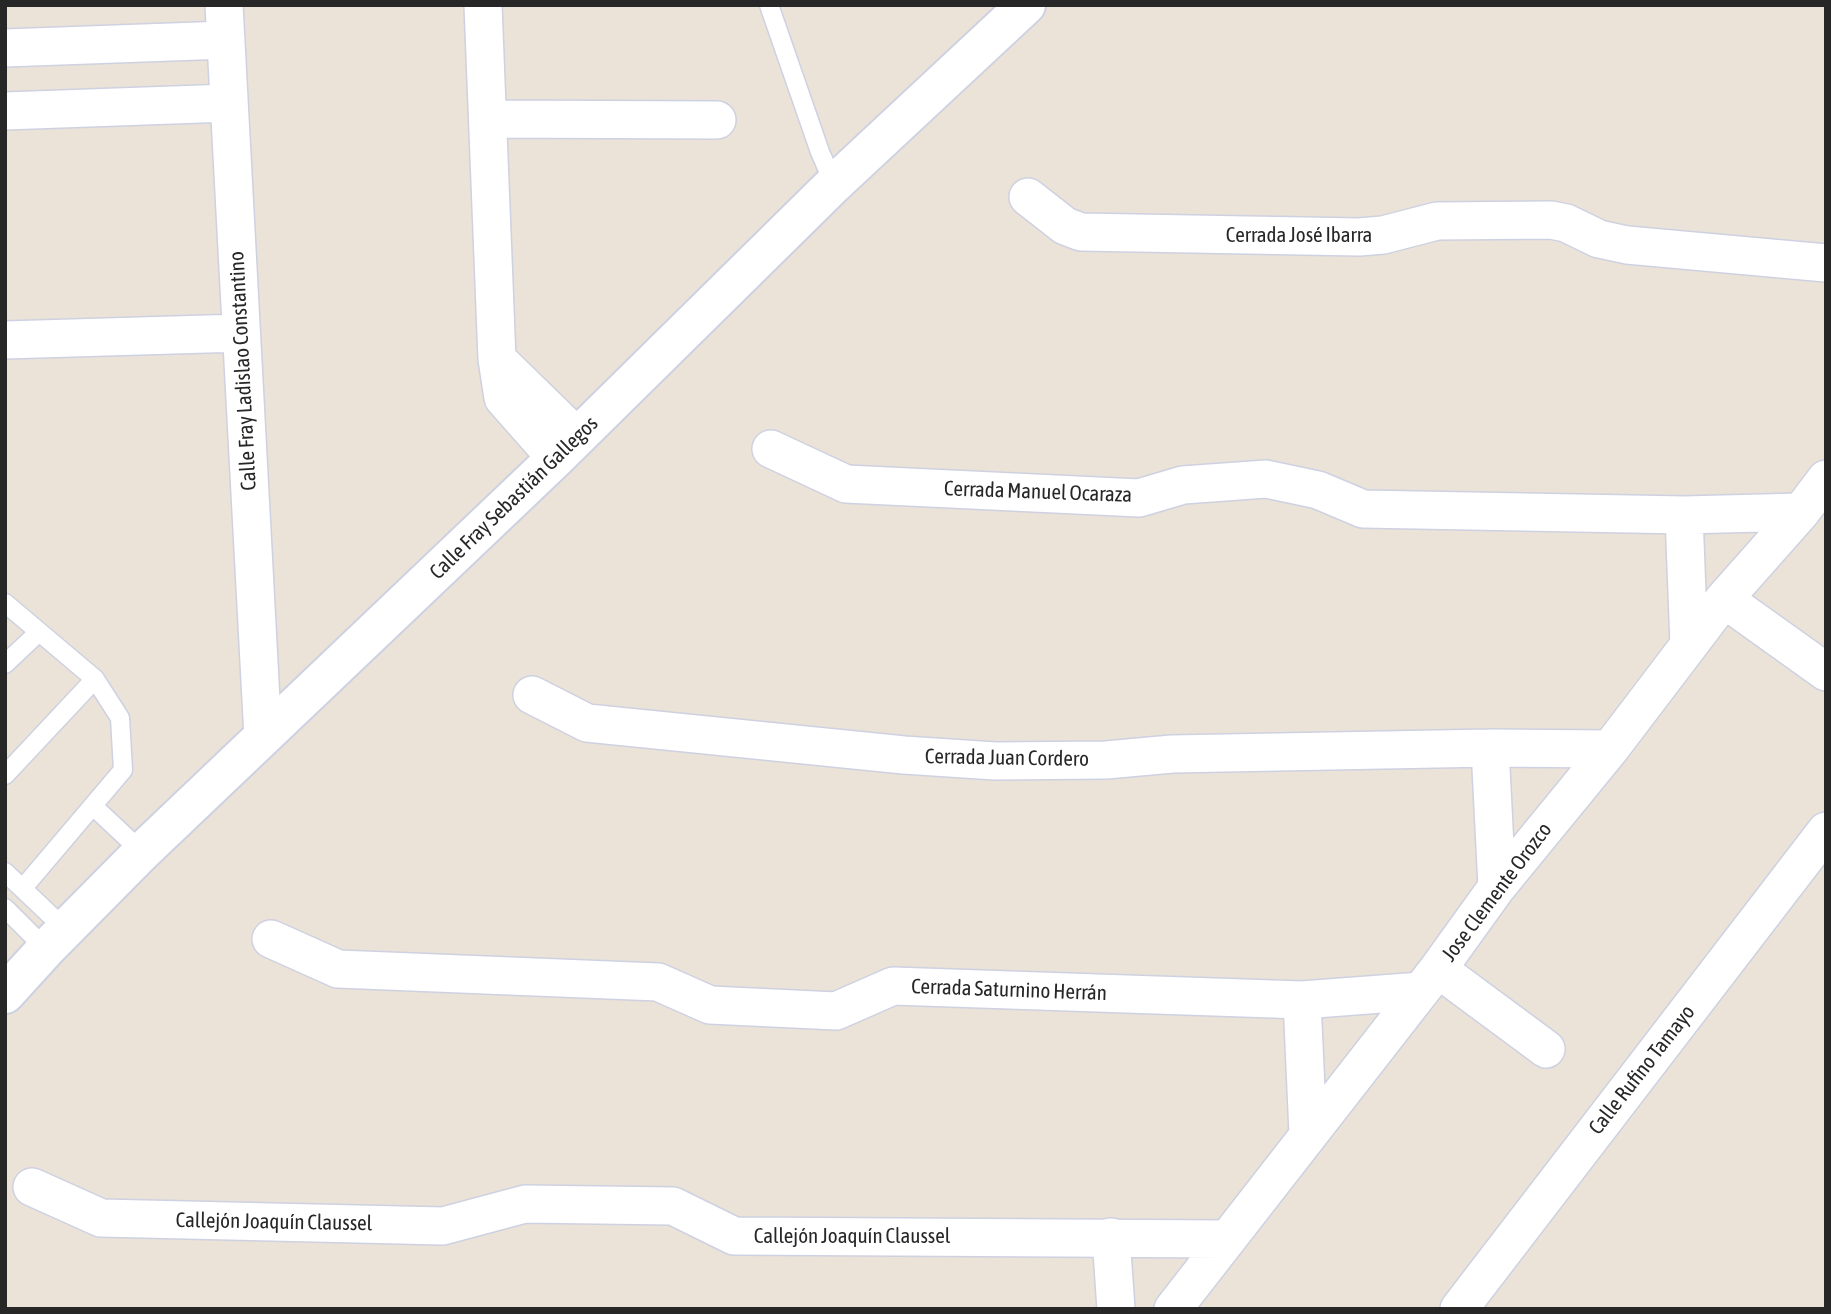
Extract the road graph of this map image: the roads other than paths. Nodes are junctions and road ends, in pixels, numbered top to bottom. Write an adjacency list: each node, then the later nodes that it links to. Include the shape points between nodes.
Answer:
1 (483, 5): 8 (street)
2 (769, 5): 10 (lane)
3 (1026, 5): 10 (street, Calle Fray Sebastián Gallegos)
4 (225, 23): 5 (street); 6 (street, Calle Fray Ladislao Constantino)
5 (5, 48)
6 (229, 103): 7 (street); 13 (street, Calle Fray Ladislao Constantino)
7 (5, 111)
8 (488, 120): 9 (street); 15 (street, via 497,359)
9 (717, 120)
10 (834, 184): 15 (street, Calle Fray Sebastián Gallegos)
11 (1028, 197): 12 (street, Cerrada José Ibarra, via 1065,226 1081,232 1359,237 1437,221 1551,220 1627,245)
12 (1826, 263)
13 (241, 333): 14 (street); 28 (street, Calle Fray Ladislao Constantino)
14 (5, 340)
15 (567, 447): 28 (street, Calle Fray Sebastián Gallegos)
16 (771, 449): 19 (street, Cerrada Manuel Ocaraza, via 846,484 1139,498 1183,485 1266,479 1318,490 1363,509)
17 (1826, 480): 18 (street, Jose Clemente Orozco)
18 (1801, 512): 19 (street, Cerrada Manuel Ocaraza); 20 (street, Jose Clemente Orozco)
19 (1685, 515): 23 (street)
20 (1724, 599): 23 (street, Jose Clemente Orozco); 25 (street)
21 (5, 603): 22 (lane)
22 (39, 632): 24 (lane); 26 (lane)
23 (1689, 645): 30 (street, Jose Clemente Orozco)
24 (5, 664)
25 (1826, 672)
26 (94, 679): 31 (lane); 32 (lane, via 120,718 123,770)
27 (532, 695): 29 (street, Cerrada Juan Cordero, via 587,723 995,761)
28 (263, 737): 34 (street, Calle Fray Sebastián Gallegos)
29 (1490, 748): 30 (street, Cerrada Juan Cordero); 36 (street)
30 (1610, 749): 36 (street, Jose Clemente Orozco)
31 (5, 775)
32 (93, 806): 34 (lane); 37 (lane)
33 (1826, 831): 51 (street, Calle Rufino Tamayo)
34 (142, 852): 39 (street, Calle Fray Sebastián Gallegos)
35 (5, 872): 37 (lane)
36 (1497, 887): 41 (street, Jose Clemente Orozco)
37 (23, 888): 39 (lane)
38 (5, 908): 39 (lane)
39 (55, 939): 42 (street, Calle Fray Sebastián Gallegos)
40 (271, 939): 43 (street, Cerrada Saturnino Herrán, via 338,969 658,982 710,1005 836,1011 893,986)
41 (1430, 980): 43 (street, Cerrada Saturnino Herrán); 44 (street); 45 (street, Jose Clemente Orozco)
42 (5, 994)
43 (1302, 1000): 45 (street)
44 (1546, 1049)
45 (1308, 1134): 48 (street, Jose Clemente Orozco)
46 (32, 1187): 47 (street, Callejón Joaquín Claussel, via 101,1218 443,1226 525,1203 673,1206 734,1236)
47 (1111, 1237): 48 (street, Callejón Joaquín Claussel); 50 (street)
48 (1226, 1239): 49 (street, Jose Clemente Orozco)
49 (1185, 1305)
50 (1116, 1309)
51 (1459, 1309)

